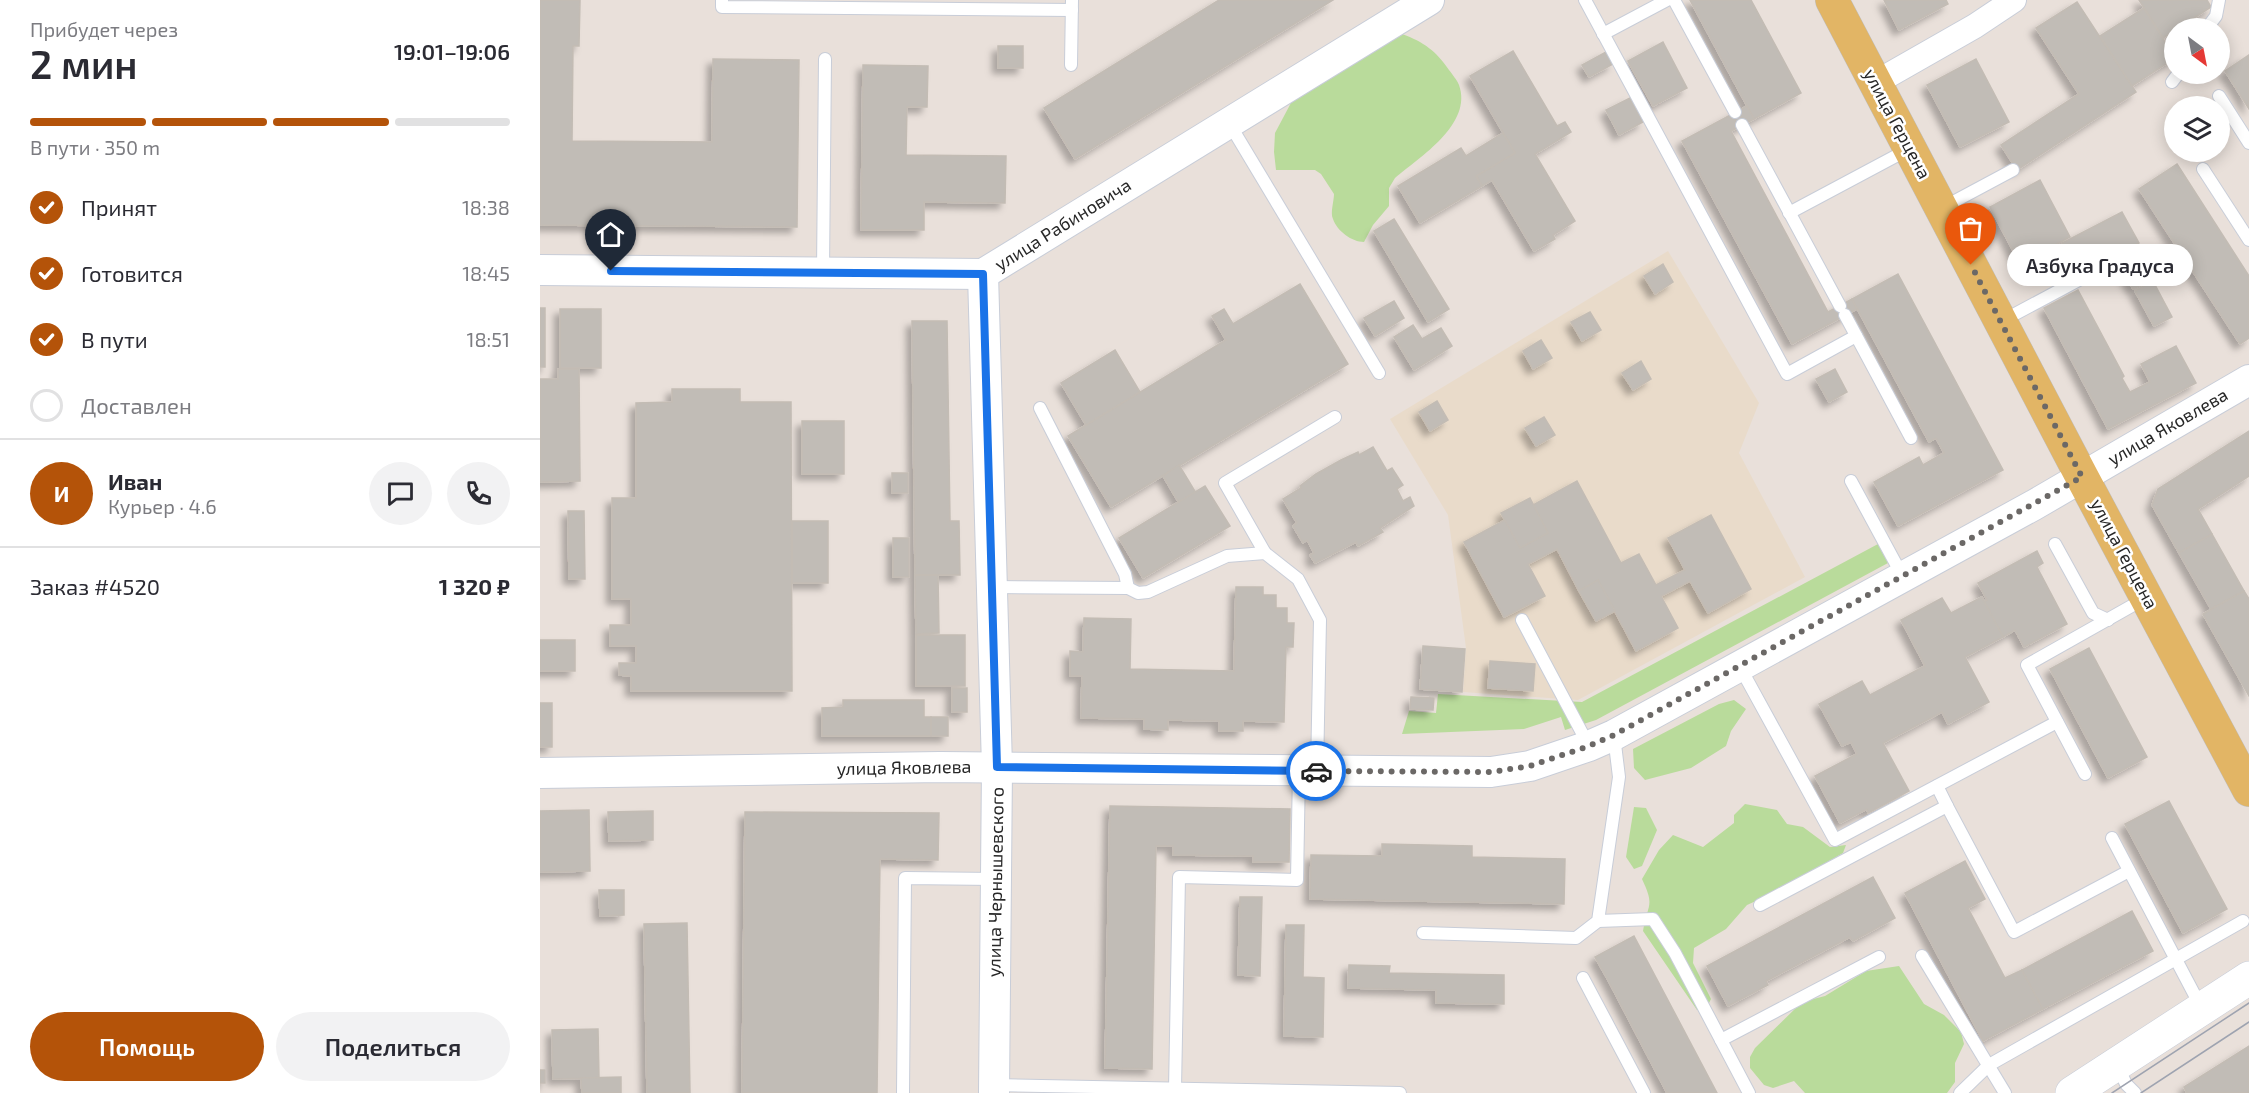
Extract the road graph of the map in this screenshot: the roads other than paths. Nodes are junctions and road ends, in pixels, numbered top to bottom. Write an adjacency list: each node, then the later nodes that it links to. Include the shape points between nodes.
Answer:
1 (722, 0): 9 (lane, via 722,7)
2 (1429, 0): 17 (street, улица Рабиновича)
3 (1585, 0): 11 (lane)
4 (1668, 0): 11 (lane)
5 (1674, 0): 15 (lane)
6 (1832, 0): 14 (main road, улица Герцена)
7 (2014, 0): 14 (street)
8 (2220, 0): 10 (lane)
9 (1072, 5): 13 (lane)
10 (2215, 18)
11 (1603, 34): 31 (lane, via 1787,374)
12 (825, 59): 28 (lane)
13 (1071, 65)
14 (1875, 83): 20 (main road, улица Герцена)
15 (1735, 112)
16 (2230, 113): 19 (lane)
17 (1228, 122): 29 (street, улица Рабиновича); 32 (lane)
18 (1742, 125): 24 (lane)
19 (2249, 143)
20 (1910, 148): 23 (main road, улица Герцена); 24 (lane)
21 (2203, 169): 25 (lane)
22 (2013, 170): 23 (lane)
23 (1942, 208): 30 (main road, улица Герцена)
24 (1789, 213): 31 (lane)
25 (2249, 240)
26 (2103, 267): 30 (lane)
27 (540, 270): 28 (street, улица Рабиновича)
28 (823, 273): 29 (street, улица Рабиновича)
29 (983, 274): 42 (street, улица Чернышевского)
30 (2001, 321): 37 (main road, улица Герцена)
31 (1856, 336): 36 (lane)
32 (1379, 373)
33 (2249, 380): 37 (street, улица Яковлева)
34 (1040, 408): 43 (lane, via 1125,574)
35 (1335, 417): 40 (lane, via 1225,483)
36 (1911, 438)
37 (2082, 477): 41 (street, улица Яковлева); 44 (main road, улица Герцена)
38 (1851, 481): 41 (lane)
39 (2055, 544): 46 (lane, via 2093,613)
40 (1265, 553): 43 (lane, via 1227,556 1148,592); 51 (lane, via 1298,579 1320,620)
41 (1903, 577): 47 (street, улица Яковлева)
42 (992, 587): 43 (lane); 50 (street, улица Чернышевского)
43 (1128, 588)
44 (2148, 597): 46 (lane); 55 (main road, улица Герцена)
45 (1522, 620): 49 (lane)
46 (2108, 620): 48 (lane, via 2027,665)
47 (1739, 666): 49 (street, улица Яковлева); 54 (lane, via 1835,840)
48 (2057, 722): 53 (lane); 54 (lane)
49 (1601, 741): 51 (street, улица Яковлева, via 1530,766 1491,772); 61 (lane, via 1619,777)
50 (997, 767): 51 (street, улица Яковлева); 52 (street, улица Яковлева); 59 (street, улица Чернышевского)
51 (1308, 771): 74 (lane, via 1297,879 1179,877)
52 (540, 773)
53 (2085, 774)
54 (1937, 786): 56 (lane)
55 (2249, 790)
56 (1947, 806): 58 (lane, via 2014,932); 60 (lane)
57 (2112, 838): 58 (lane)
58 (2129, 871): 66 (lane)
59 (996, 879): 73 (street, улица Чернышевского); 75 (lane, via 905,878)
60 (1760, 905)
61 (1598, 921): 63 (lane, via 1576,938); 70 (lane, via 1653,919)
62 (2244, 921): 66 (lane)
63 (1423, 933)
64 (1922, 956): 71 (lane)
65 (1879, 957): 70 (lane)
66 (2177, 961): 69 (lane); 71 (lane)
67 (1583, 978): 77 (lane)
68 (2249, 978): 69 (main road)
69 (2202, 1008): 72 (main road)
70 (1721, 1040): 78 (lane)
71 (1989, 1065): 79 (lane); 80 (lane)
72 (2117, 1065): 81 (main road); 82 (lane)
73 (994, 1089): 74 (lane)
74 (1175, 1089): 76 (lane)
75 (903, 1093)
76 (1400, 1093)
77 (1644, 1093)
78 (1749, 1093)
79 (1960, 1093)
80 (2005, 1093)
81 (2072, 1093)
82 (2135, 1093)

